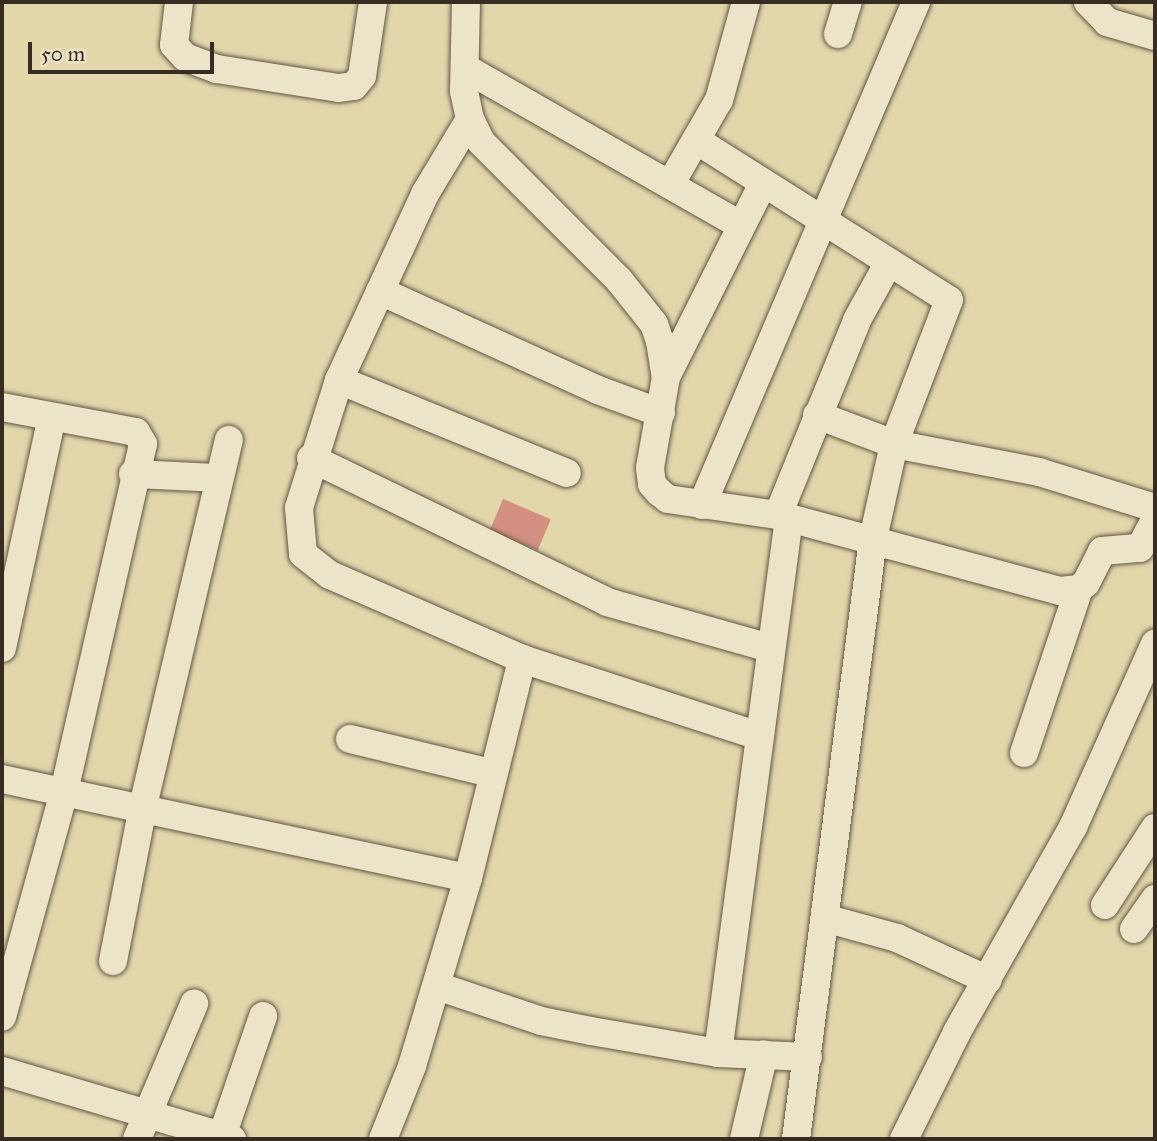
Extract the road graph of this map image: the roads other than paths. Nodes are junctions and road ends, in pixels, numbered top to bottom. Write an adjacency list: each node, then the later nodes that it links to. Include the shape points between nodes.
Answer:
1 (179, 2): 2 (street, via 174,46 185,57 217,69 340,88 354,86 362,76)
2 (373, 2)
3 (466, 2): 10 (street)
4 (746, 2): 12 (street, via 719,100)
5 (848, 2): 8 (street)
6 (916, 2): 15 (street)
7 (1088, 2): 9 (street, via 1107,22)
8 (838, 34)
9 (1155, 36)
10 (465, 68): 11 (street); 13 (street)
11 (470, 119): 18 (street, via 425,194); 19 (street, via 493,155 619,281 654,324)
12 (696, 140): 13 (street); 14 (street)
13 (671, 183): 16 (street)
14 (763, 183): 15 (street); 16 (street)
15 (824, 221): 17 (street); 31 (street)
16 (739, 224): 19 (street)
17 (889, 262): 23 (street, via 857,320); 26 (street, via 948,300)
18 (380, 291): 20 (street); 22 (street, via 598,390)
19 (666, 377): 22 (street)
20 (339, 380): 27 (street); 28 (street)
21 (2, 407): 24 (street)
22 (662, 413): 31 (street, via 650,468 652,484 668,499)
23 (817, 415): 26 (street); 33 (street)
24 (52, 417): 29 (street, via 139,433 143,444); 38 (street)
25 (229, 440): 30 (street)
26 (894, 443): 32 (street, via 1040,472); 35 (street)
27 (311, 458): 39 (street, via 607,602); 40 (street, via 299,508 299,535 303,554 312,565)
28 (567, 473)
29 (133, 474): 30 (street); 46 (street)
30 (217, 478): 47 (street)
31 (702, 505): 33 (street)
32 (1155, 508)
33 (784, 517): 35 (street); 39 (street)
34 (1155, 520): 36 (street, via 1140,548 1097,555)
35 (873, 539): 36 (street, via 1048,590); 52 (street)
36 (1079, 589): 43 (street)
37 (1155, 644): 55 (street, via 1073,827)
38 (2, 648)
39 (770, 648): 41 (street)
40 (522, 659): 41 (street); 44 (street)
41 (759, 736): 60 (street)
42 (351, 739): 44 (street)
43 (1024, 752)
44 (491, 773): 49 (street)
45 (2, 779): 46 (street)
46 (64, 792): 47 (street); 59 (street)
47 (143, 806): 49 (street); 54 (street)
48 (1155, 828): 51 (street)
49 (468, 878): 56 (street)
50 (1155, 899): 53 (street)
51 (1105, 905)
52 (828, 919): 55 (street, via 897,938); 62 (street)
53 (1134, 929)
54 (113, 961)
55 (988, 980): 69 (street)
56 (437, 986): 60 (street, via 541,1021); 66 (street)
57 (194, 1004): 64 (street)
58 (262, 1016): 65 (street)
59 (2, 1017)
60 (718, 1053): 61 (street)
61 (764, 1054): 62 (street); 67 (street)
62 (808, 1057): 68 (street)
63 (2, 1071): 64 (street)
64 (142, 1127): 65 (street)
65 (225, 1138)
66 (383, 1139)
67 (744, 1139)
68 (796, 1139)
69 (904, 1139)

